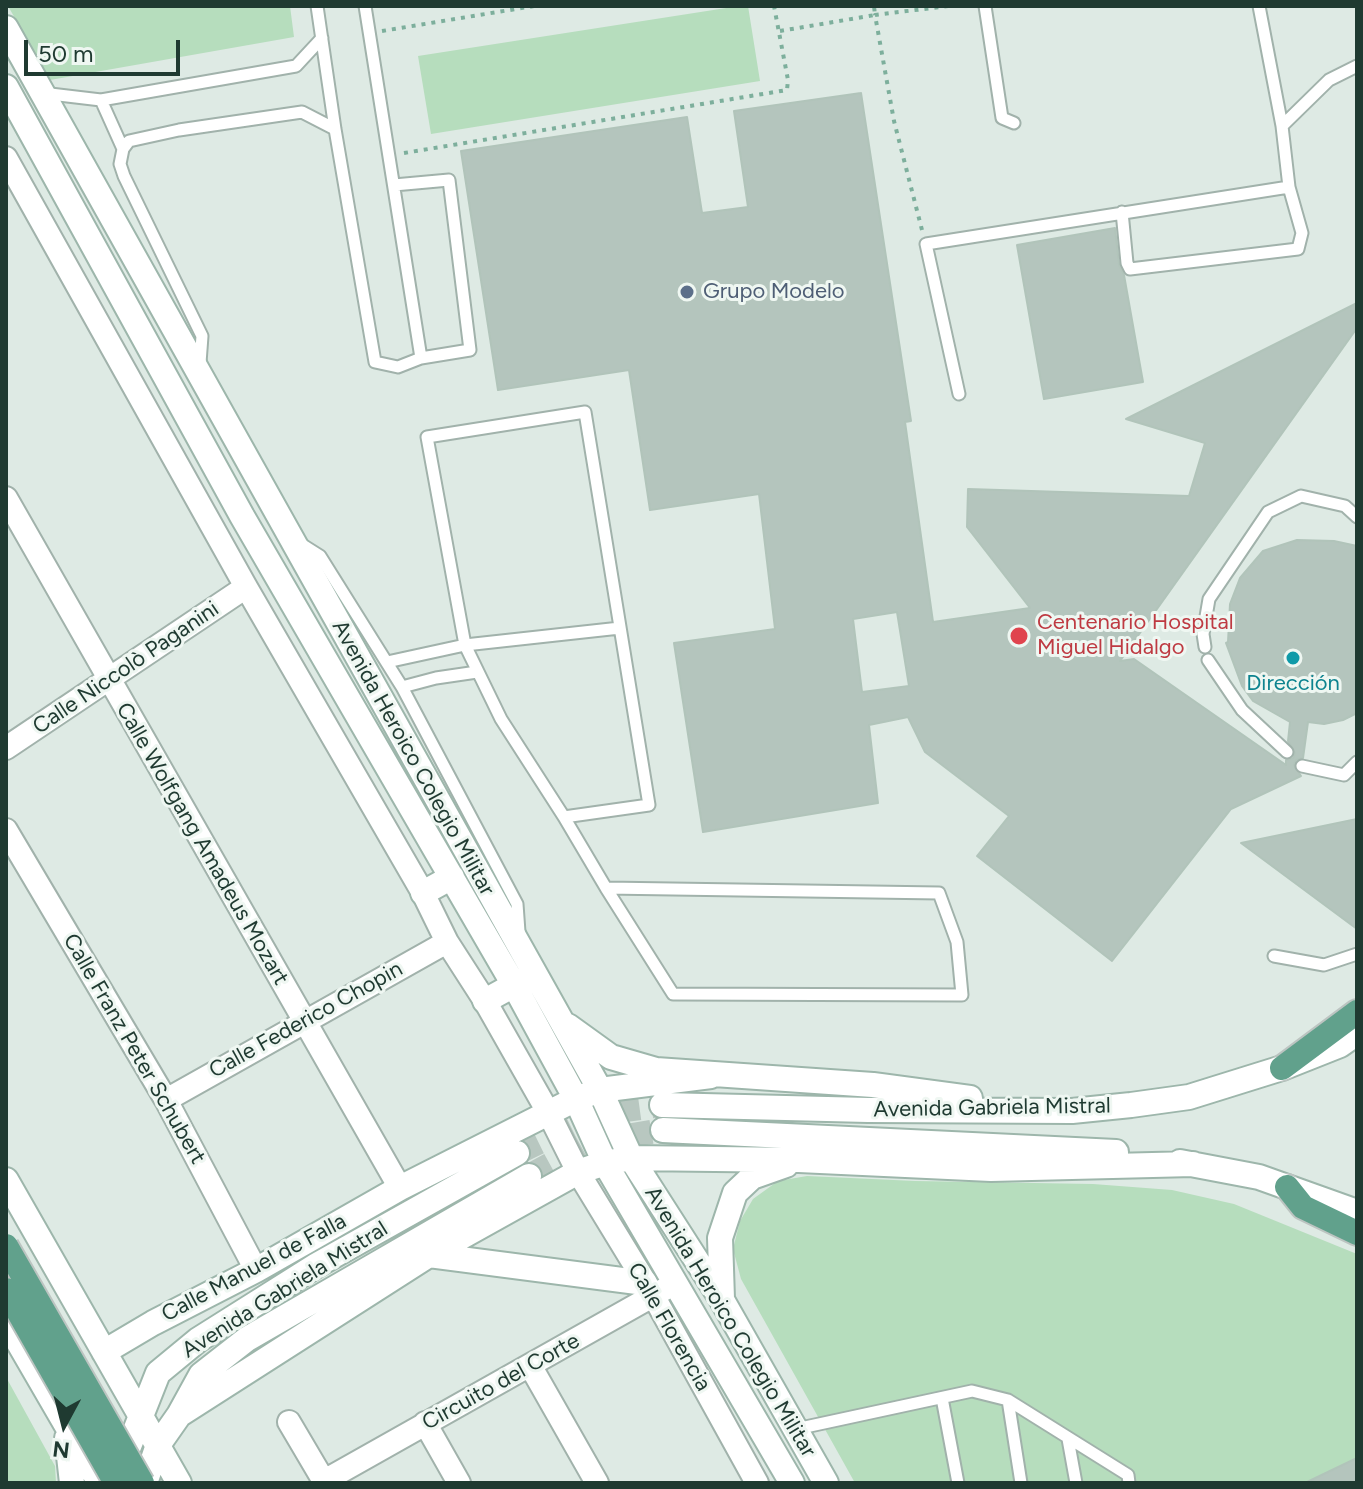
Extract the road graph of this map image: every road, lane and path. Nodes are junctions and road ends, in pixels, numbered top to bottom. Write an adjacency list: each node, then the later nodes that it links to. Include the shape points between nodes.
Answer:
1 (317, 6): 13 (lane)
2 (365, 6): 12 (lane)
3 (534, 6): 12 (path)
4 (774, 6): 11 (path)
5 (874, 6): 9 (path)
6 (948, 6): 9 (path)
7 (985, 6): 18 (lane, via 1002,118)
8 (1259, 6): 19 (lane)
9 (875, 15): 11 (path); 27 (path, via 894,121)
10 (6, 28): 16 (street, Avenida Heroico Colegio Militar)
11 (780, 31): 22 (path, via 787,90)
12 (369, 33): 22 (lane)
13 (322, 38): 17 (lane, via 296,66); 20 (lane)
14 (1357, 66): 19 (lane, via 1329,80)
15 (6, 87): 49 (street, Avenida Heroico Colegio Militar, via 242,516)
16 (42, 93): 17 (lane); 29 (street, Avenida Heroico Colegio Militar)
17 (101, 100): 21 (lane)
18 (1014, 123)
19 (1282, 126): 25 (lane)
20 (335, 129): 21 (lane, via 302,112 179,130 129,141); 28 (lane, via 375,362 398,367)
21 (123, 149): 29 (lane, via 124,176 202,336)
22 (389, 155): 24 (lane)
23 (6, 158): 34 (street)
24 (394, 185): 28 (lane); 28 (lane, via 449,180 470,350)
25 (1289, 187): 26 (lane); 26 (lane, via 1302,233 1298,249 1130,269)
26 (1122, 212): 27 (lane)
27 (926, 244): 30 (lane)
28 (421, 358)
29 (199, 374): 33 (street, Avenida Heroico Colegio Militar)
30 (959, 394)
31 (6, 498): 41 (street, Calle Wolfgang Amadeus Mozart)
32 (1357, 517): 37 (lane, via 1345,506 1301,496 1268,512 1209,599)
33 (290, 538): 39 (lane, via 320,556); 53 (street, Avenida Heroico Colegio Militar)
34 (246, 587): 41 (street, Calle Niccolò Paganini); 51 (street)
35 (620, 628): 36 (lane); 36 (lane, via 585,412 427,437); 47 (lane, via 649,805)
36 (465, 645): 39 (lane); 40 (lane)
37 (1205, 647)
38 (1208, 660): 44 (lane, via 1242,710)
39 (387, 662): 42 (lane)
40 (477, 672): 42 (lane); 47 (lane)
41 (109, 680): 43 (street, Calle Niccolò Paganini); 59 (street, Calle Wolfgang Amadeus Mozart)
42 (402, 687): 53 (lane, via 517,904)
43 (6, 748)
44 (1287, 752)
45 (1357, 762): 46 (lane, via 1344,775)
46 (1302, 766)
47 (564, 817): 50 (lane)
48 (6, 830): 66 (street, Calle Franz Peter Schubert)
49 (452, 877): 51 (street); 56 (street, Avenida Heroico Colegio Militar)
50 (606, 888): 50 (lane, via 673,994 962,995 957,942 939,893)
51 (423, 893): 52 (street)
52 (447, 942): 57 (street); 59 (street, Calle Federico Chopin)
53 (521, 951): 60 (street, Avenida Heroico Colegio Militar)
54 (1357, 954): 55 (lane, via 1324,965)
55 (1274, 956)
56 (514, 985): 57 (street); 65 (street, Avenida Heroico Colegio Militar)
57 (485, 1001): 69 (street)
58 (1357, 1012): 62 (main road)
59 (304, 1020): 66 (street, Calle Federico Chopin); 80 (street, Calle Wolfgang Amadeus Mozart)
60 (559, 1020): 63 (street, via 611,1057 656,1070); 64 (street, Avenida Heroico Colegio Militar)
61 (1357, 1033): 62 (street, Avenida Gabriela Mistral)
62 (1282, 1068): 68 (street, Avenida Gabriela Mistral, via 1189,1097)
63 (711, 1076): 64 (street, Calle Manuel de Falla); 68 (street, via 873,1085)
64 (600, 1090): 65 (street, Calle Manuel de Falla); 72 (street, Avenida Heroico Colegio Militar)
65 (576, 1099): 69 (street, Calle Manuel de Falla); 74 (street, Avenida Heroico Colegio Militar)
66 (166, 1100): 85 (street, Calle Franz Peter Schubert)
67 (662, 1105): 68 (street, Avenida Gabriela Mistral)
68 (1072, 1111)
69 (548, 1112): 76 (street, Calle Florencia); 80 (street, Calle Manuel de Falla)
70 (663, 1130): 75 (street, Avenida Gabriela Mistral, via 1123,1152)
71 (517, 1153): 92 (street, Avenida Gabriela Mistral, via 317,1265)
72 (631, 1158): 73 (street, Avenida Gabriela Mistral); 74 (street); 89 (street, Avenida Heroico Colegio Militar)
73 (799, 1160): 75 (street, Avenida Gabriela Mistral, via 991,1169); 89 (street, via 752,1177 735,1193 720,1238)
74 (605, 1163): 76 (street); 86 (street, Avenida Heroico Colegio Militar)
75 (1193, 1164): 79 (street, Avenida Gabriela Mistral)
76 (578, 1172): 84 (street); 87 (street, Calle Florencia)
77 (529, 1176): 98 (street, Avenida Gabriela Mistral, via 247,1339 201,1375)
78 (6, 1180): 93 (street)
79 (1287, 1187): 81 (street, Avenida Gabriela Mistral); 82 (main road, via 1303,1207)
80 (400, 1188): 85 (street, Calle Manuel de Falla)
81 (1357, 1212)
82 (1357, 1233)
83 (6, 1246): 109 (main road, bridge)
84 (429, 1255): 87 (street); 98 (street)
85 (256, 1270): 91 (street, Calle Manuel de Falla)
86 (677, 1283): 87 (street, Circuito del Corte); 114 (street, Avenida Heroico Colegio Militar)
87 (649, 1289): 94 (street, Circuito del Corte); 113 (street, Calle Florencia)
88 (6, 1290): 108 (main road, bridge)
89 (722, 1300): 102 (street, Avenida Heroico Colegio Militar)
90 (6, 1321): 101 (street)
91 (153, 1323): 92 (street); 93 (street, Calle Manuel de Falla)
92 (212, 1333): 97 (street, Avenida Gabriela Mistral, via 158,1373)
93 (104, 1352): 97 (street)
94 (531, 1367): 100 (street, Circuito del Corte); 112 (street)
95 (942, 1398): 96 (lane, via 972,1391); 102 (lane); 116 (lane)
96 (1008, 1400): 103 (lane); 117 (lane)
97 (140, 1414): 104 (street); 108 (street, Avenida Gabriela Mistral)
98 (179, 1415): 104 (street, Avenida Gabriela Mistral)
99 (289, 1422): 105 (street)
100 (425, 1423): 105 (street, Circuito del Corte); 111 (street)
101 (66, 1428): 106 (street); 107 (street)
102 (795, 1429): 115 (street, Avenida Heroico Colegio Militar)
103 (1068, 1439): 118 (lane); 119 (lane, via 1128,1475)
104 (158, 1445): 109 (street, Avenida Gabriela Mistral); 110 (street)
105 (325, 1482)
106 (72, 1483)
107 (100, 1483)
108 (116, 1483)
109 (144, 1483)
110 (179, 1483)
111 (459, 1483)
112 (597, 1483)
113 (757, 1483)
114 (792, 1483)
115 (826, 1483)
116 (958, 1483)
117 (1021, 1483)
118 (1076, 1483)
119 (1129, 1483)

